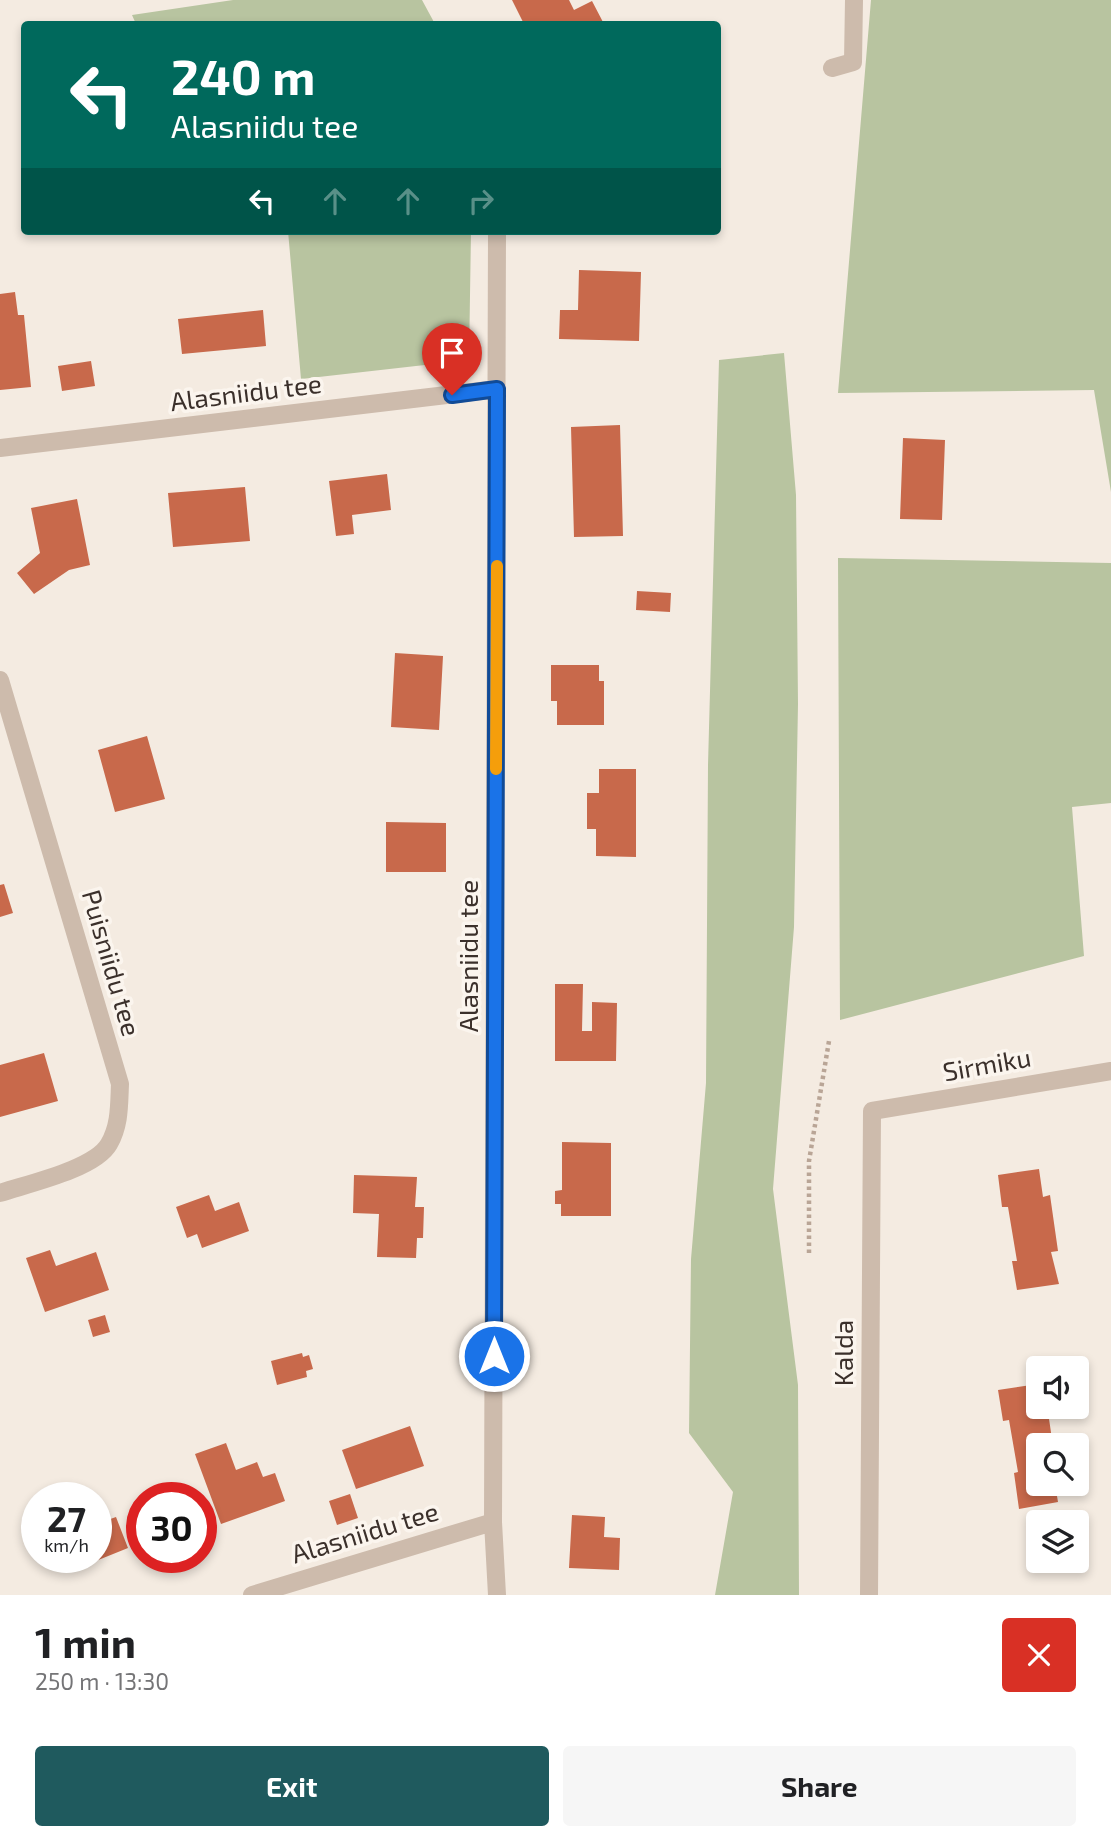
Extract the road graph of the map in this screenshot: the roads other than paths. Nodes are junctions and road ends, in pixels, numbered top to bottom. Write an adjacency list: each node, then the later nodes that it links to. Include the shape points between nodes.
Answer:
1 (854, 0): 2 (street, via 853,62)
2 (832, 68)
3 (497, 235): 4 (street, Alasniidu tee)
4 (497, 389): 5 (street, Alasniidu tee); 10 (street, Alasniidu tee)
5 (0, 448)
6 (0, 680): 9 (street, Puisniidu tee, via 120,1084 118,1121 108,1146 78,1168)
7 (1111, 1070): 8 (street, Sirmiku)
8 (873, 1111): 13 (street, Kalda)
9 (0, 1193)
10 (493, 1522): 11 (street, Alasniidu tee); 12 (street, Alasniidu tee)
11 (252, 1595)
12 (497, 1595)
13 (869, 1595)

